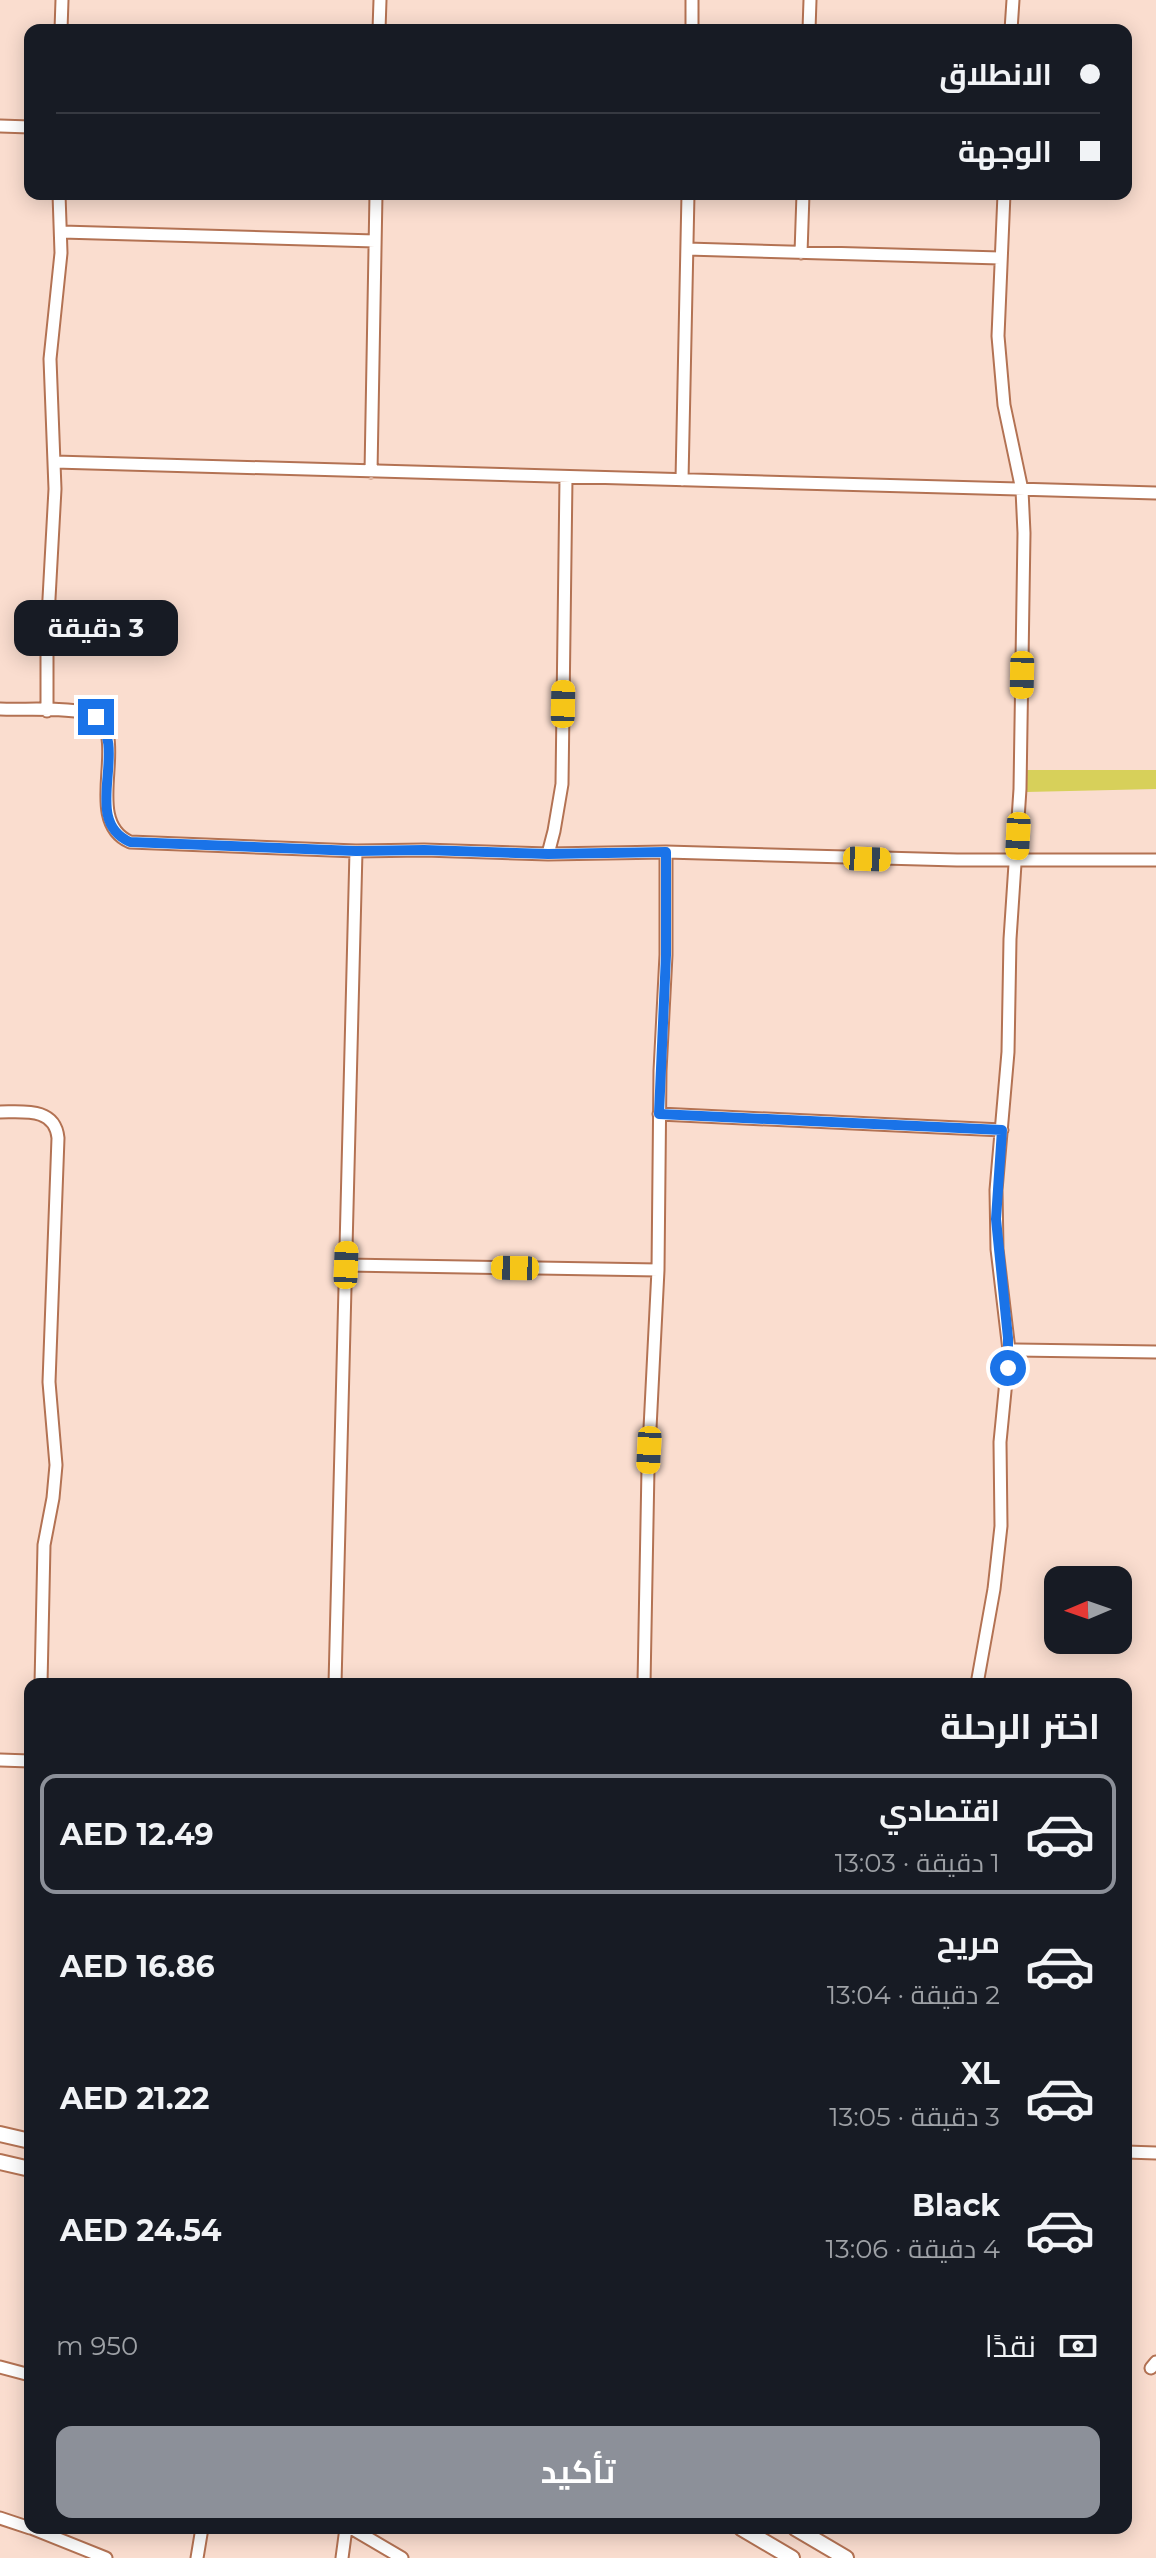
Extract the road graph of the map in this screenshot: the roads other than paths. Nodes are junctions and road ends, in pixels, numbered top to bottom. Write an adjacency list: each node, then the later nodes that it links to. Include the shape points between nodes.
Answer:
1 (62, 0): 6 (street)
2 (380, 0): 7 (street)
3 (692, 0): 8 (street)
4 (810, 0): 9 (street)
5 (1013, 0): 10 (street)
6 (61, 24)
7 (379, 24)
8 (692, 24)
9 (809, 24)
10 (1011, 24)
11 (0, 126): 12 (street)
12 (24, 127)
13 (59, 200): 18 (street)
14 (376, 200): 19 (street)
15 (688, 200): 20 (street)
16 (803, 200): 21 (street)
17 (1004, 200): 22 (street)
18 (62, 232): 19 (street); 23 (street, via 50,359)
19 (375, 241): 24 (street)
20 (687, 249): 21 (street); 26 (street)
21 (801, 253): 22 (street)
22 (1000, 258): 27 (street, via 1000,376)
23 (55, 462): 24 (street); 30 (street)
24 (371, 472): 25 (street)
25 (566, 478): 26 (street); 33 (street, via 562,784)
26 (682, 480): 27 (street)
27 (1022, 490): 28 (street); 34 (street)
28 (1156, 493)
29 (0, 709): 30 (street)
30 (47, 711): 31 (street, via 87,713 102,723 108,741 108,820 120,838 141,844)
31 (356, 851): 33 (street); 39 (street)
32 (666, 852): 33 (street); 34 (street); 37 (street)
33 (548, 854)
34 (1016, 860): 35 (street); 38 (street)
35 (1156, 860)
36 (0, 1112): 43 (street, via 41,1113 54,1122 58,1138 49,1373 56,1465 44,1545)
37 (659, 1114): 38 (street); 40 (street)
38 (1002, 1130): 41 (street, via 996,1219)
39 (346, 1265): 40 (street); 44 (street)
40 (658, 1270): 45 (street)
41 (1009, 1350): 42 (street); 46 (street, via 1000,1432 999,1550)
42 (1156, 1352)
43 (41, 1678)
44 (335, 1678)
45 (644, 1678)
46 (978, 1678)
47 (0, 1760): 48 (street)
48 (24, 1761)
49 (0, 2134): 50 (street)
50 (24, 2140)
51 (1156, 2141): 52 (street)
52 (1152, 2152)
53 (0, 2162): 54 (street)
54 (24, 2168)
55 (0, 2367): 56 (street)
56 (24, 2373)
57 (0, 2518): 58 (street)
58 (24, 2526)
59 (45, 2534): 65 (street)
60 (201, 2534): 66 (street)
61 (348, 2534): 67 (street)
62 (360, 2534): 68 (street)
63 (751, 2534): 69 (street)
64 (805, 2534): 70 (street)
65 (106, 2558)
66 (197, 2558)
67 (342, 2558)
68 (402, 2558)
69 (792, 2558)
70 (846, 2558)

